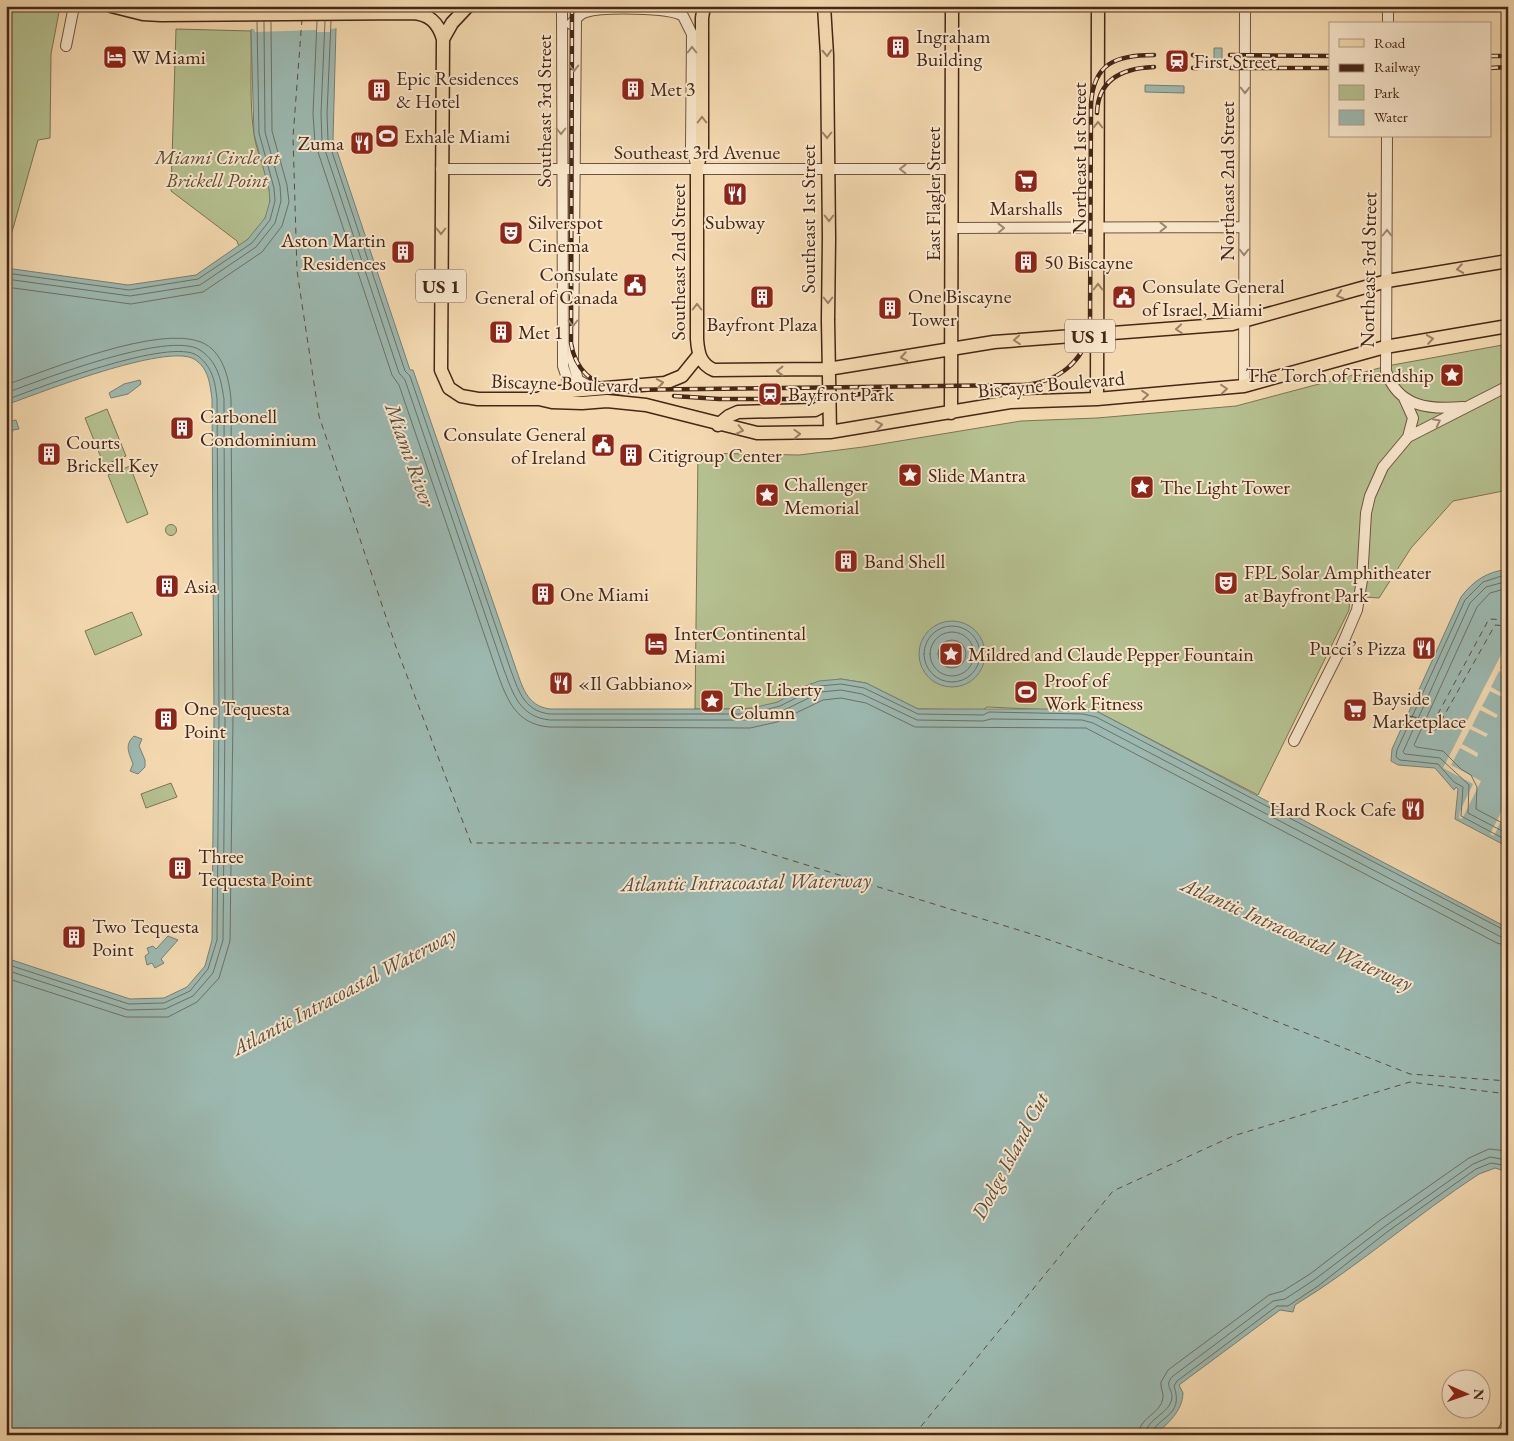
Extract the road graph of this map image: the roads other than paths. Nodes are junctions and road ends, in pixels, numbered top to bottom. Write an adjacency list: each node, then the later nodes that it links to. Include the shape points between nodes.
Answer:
1 (74, 6): 16 (street)
2 (111, 6): 15 (main road, via 143,14 198,16 425,15 435,22)
3 (468, 6): 15 (main road)
4 (562, 6): 14 (street, Southeast 3rd Street)
5 (704, 6): 18 (main road, Southeast 2nd Street, one-way to 5, via 702,148)
6 (824, 6): 22 (main road, Southeast 1st Street, one-way to 22)
7 (952, 6): 23 (main road, East Flagler Street)
8 (1098, 6): 24 (main road, Northeast 1st Street, one-way to 8)
9 (1245, 6): 25 (street, Northeast 2nd Street, one-way to 25)
10 (1388, 6): 13 (street)
11 (602, 7): 12 (street, via 583,13); 18 (street, Southeast 2nd Street, one-way to 11, via 691,147 692,34 683,16 673,11)
12 (576, 20): 14 (street); 21 (street, Southeast 3rd Street, one-way to 21)
13 (1388, 22)
14 (561, 32): 20 (street, Southeast 3rd Street, one-way to 20)
15 (443, 38): 19 (main road, US 1)
16 (66, 46)
17 (1387, 138): 28 (street, Northeast 3rd Street, one-way to 17)
18 (697, 168): 21 (street, Southeast 3rd Avenue); 22 (street, Southeast 3rd Avenue); 34 (main road, Southeast 2nd Street, one-way to 18)
19 (441, 169): 20 (street, Southeast 3rd Avenue); 40 (main road, Biscayne Boulevard / US 1, one-way to 40, via 441,370 448,388 461,396 478,399)
20 (561, 169): 21 (street, Southeast 3rd Avenue); 39 (street, Southeast 3rd Street, via 563,366 568,381)
21 (574, 169): 38 (street, Southeast 3rd Street, one-way to 38, via 573,362 578,380)
22 (828, 169): 23 (street, Southeast 3rd Avenue, one-way to 22); 35 (main road, Southeast 1st Street, one-way to 35)
23 (952, 169): 26 (main road, East Flagler Street)
24 (1098, 226): 25 (street, one-way to 25); 26 (street, one-way to 24); 31 (main road, Northeast 1st Street, one-way to 24)
25 (1244, 227): 29 (street, Northeast 2nd Street, one-way to 29)
26 (952, 228): 33 (main road, East Flagler Street)
27 (1508, 261): 28 (main road, US 1, one-way to 28)
28 (1387, 281): 29 (main road, US 1, one-way to 29); 32 (street, Northeast 3rd Street)
29 (1244, 322): 31 (main road, US 1, one-way to 31); 36 (street, Northeast 2nd Street)
30 (1508, 326): 32 (main road, Biscayne Boulevard / US 1, one-way to 30)
31 (1098, 336): 33 (main road, US 1, one-way to 33, via 1004,341); 42 (main road, Northeast 1st Street)
32 (1385, 347): 36 (main road, Biscayne Boulevard / US 1); 41 (street, Northeast 3rd Street, via 1388,376)
33 (952, 349): 35 (main road, US 1, one-way to 35); 46 (main road, East Flagler Street)
34 (699, 355): 35 (main road, US 1, one-way to 34, via 720,371 706,366); 38 (main road, one-way to 34, via 673,381 682,376)
35 (828, 370): 44 (main road, Southeast 1st Street)
36 (1244, 386): 42 (main road, Biscayne Boulevard / US 1, one-way to 36)
37 (1508, 386): 45 (street)
38 (594, 389): 39 (main road)
39 (579, 390): 40 (main road, via 548,393); 43 (main road)
40 (539, 398): 43 (main road, Biscayne Boulevard / US 1, via 552,402)
41 (1403, 398): 45 (street, via 1426,406); 49 (street, Northeast 3rd Street, via 1413,418)
42 (1097, 400): 46 (main road, Biscayne Boulevard / US 1, via 1022,401)
43 (607, 401): 47 (main road, Biscayne Boulevard / US 1, via 646,405)
44 (828, 403): 47 (main road, via 815,410 738,412); 48 (main road, Southeast 1st Street)
45 (1466, 407): 49 (street, one-way to 45)
46 (951, 413): 48 (main road, Biscayne Boulevard / US 1, one-way to 46)
47 (718, 425): 48 (main road, Biscayne Boulevard / US 1, one-way to 48, via 763,434)
48 (830, 432)
49 (1408, 437): 50 (street, via 1384,467 1370,496 1363,529 1362,580 1356,610 1339,652)
50 (1294, 741)
51 (1508, 1422): 52 (street)
52 (1501, 1435)

